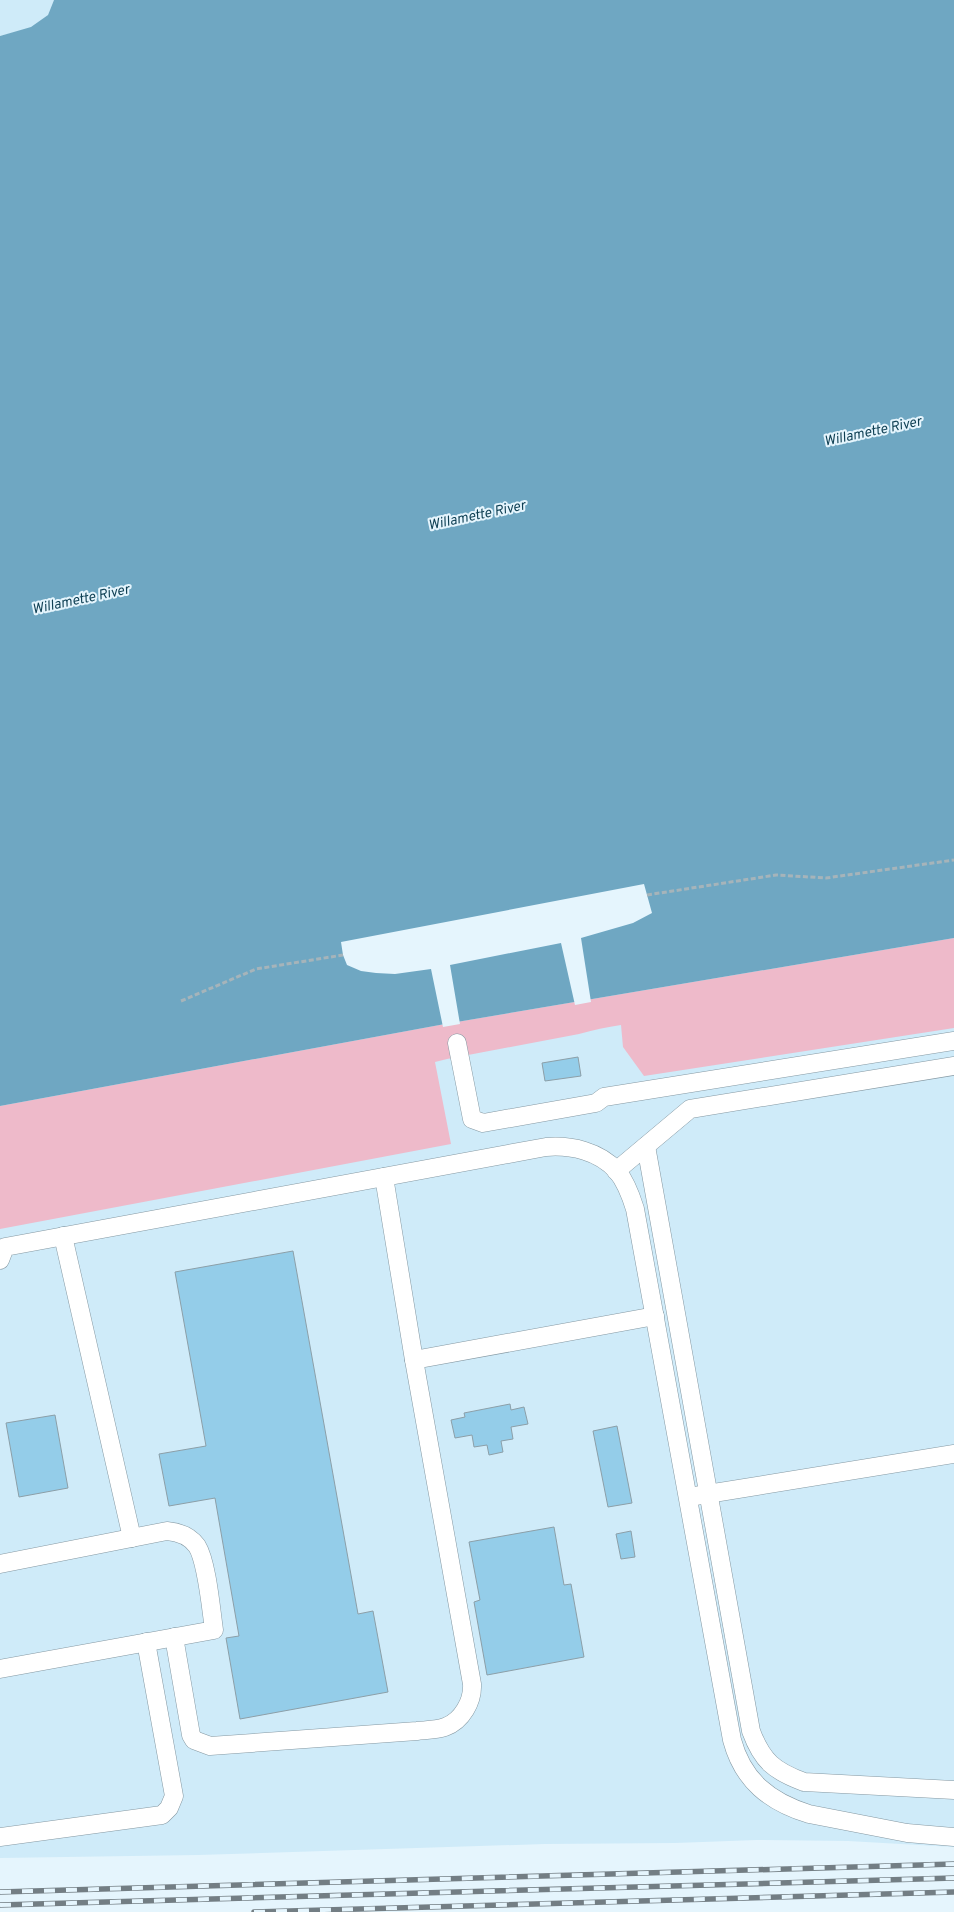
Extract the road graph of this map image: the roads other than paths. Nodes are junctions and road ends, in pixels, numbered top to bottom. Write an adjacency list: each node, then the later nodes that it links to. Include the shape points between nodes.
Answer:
1 (954, 1041): 2 (lane, via 604,1097 596,1104 483,1124 472,1119)
2 (457, 1043)
3 (954, 1066): 4 (lane, via 690,1109)
4 (646, 1146): 5 (lane); 12 (lane)
5 (616, 1170): 6 (lane, via 588,1152 561,1146); 9 (lane, via 636,1209)
6 (384, 1177): 7 (lane); 10 (lane)
7 (63, 1236): 8 (lane, via 5,1247); 14 (lane)
8 (0, 1260)
9 (655, 1316): 10 (lane); 13 (lane)
10 (414, 1360): 16 (lane, via 472,1684 473,1693 462,1714 444,1727 417,1731 210,1746 194,1740 191,1735)
11 (954, 1454): 12 (lane)
12 (707, 1494): 13 (lane); 19 (lane, via 751,1731 769,1764 804,1782)
13 (688, 1497): 21 (lane, via 732,1740 742,1767 755,1784 784,1805 809,1814 907,1833)
14 (132, 1538): 15 (lane); 16 (lane, via 175,1532 190,1538 202,1556 214,1630)
15 (0, 1564)
16 (174, 1637): 17 (lane)
17 (146, 1642): 18 (lane); 20 (lane, via 174,1796 169,1808 162,1815)
18 (0, 1669)
19 (954, 1790)
20 (0, 1837)
21 (954, 1837)

